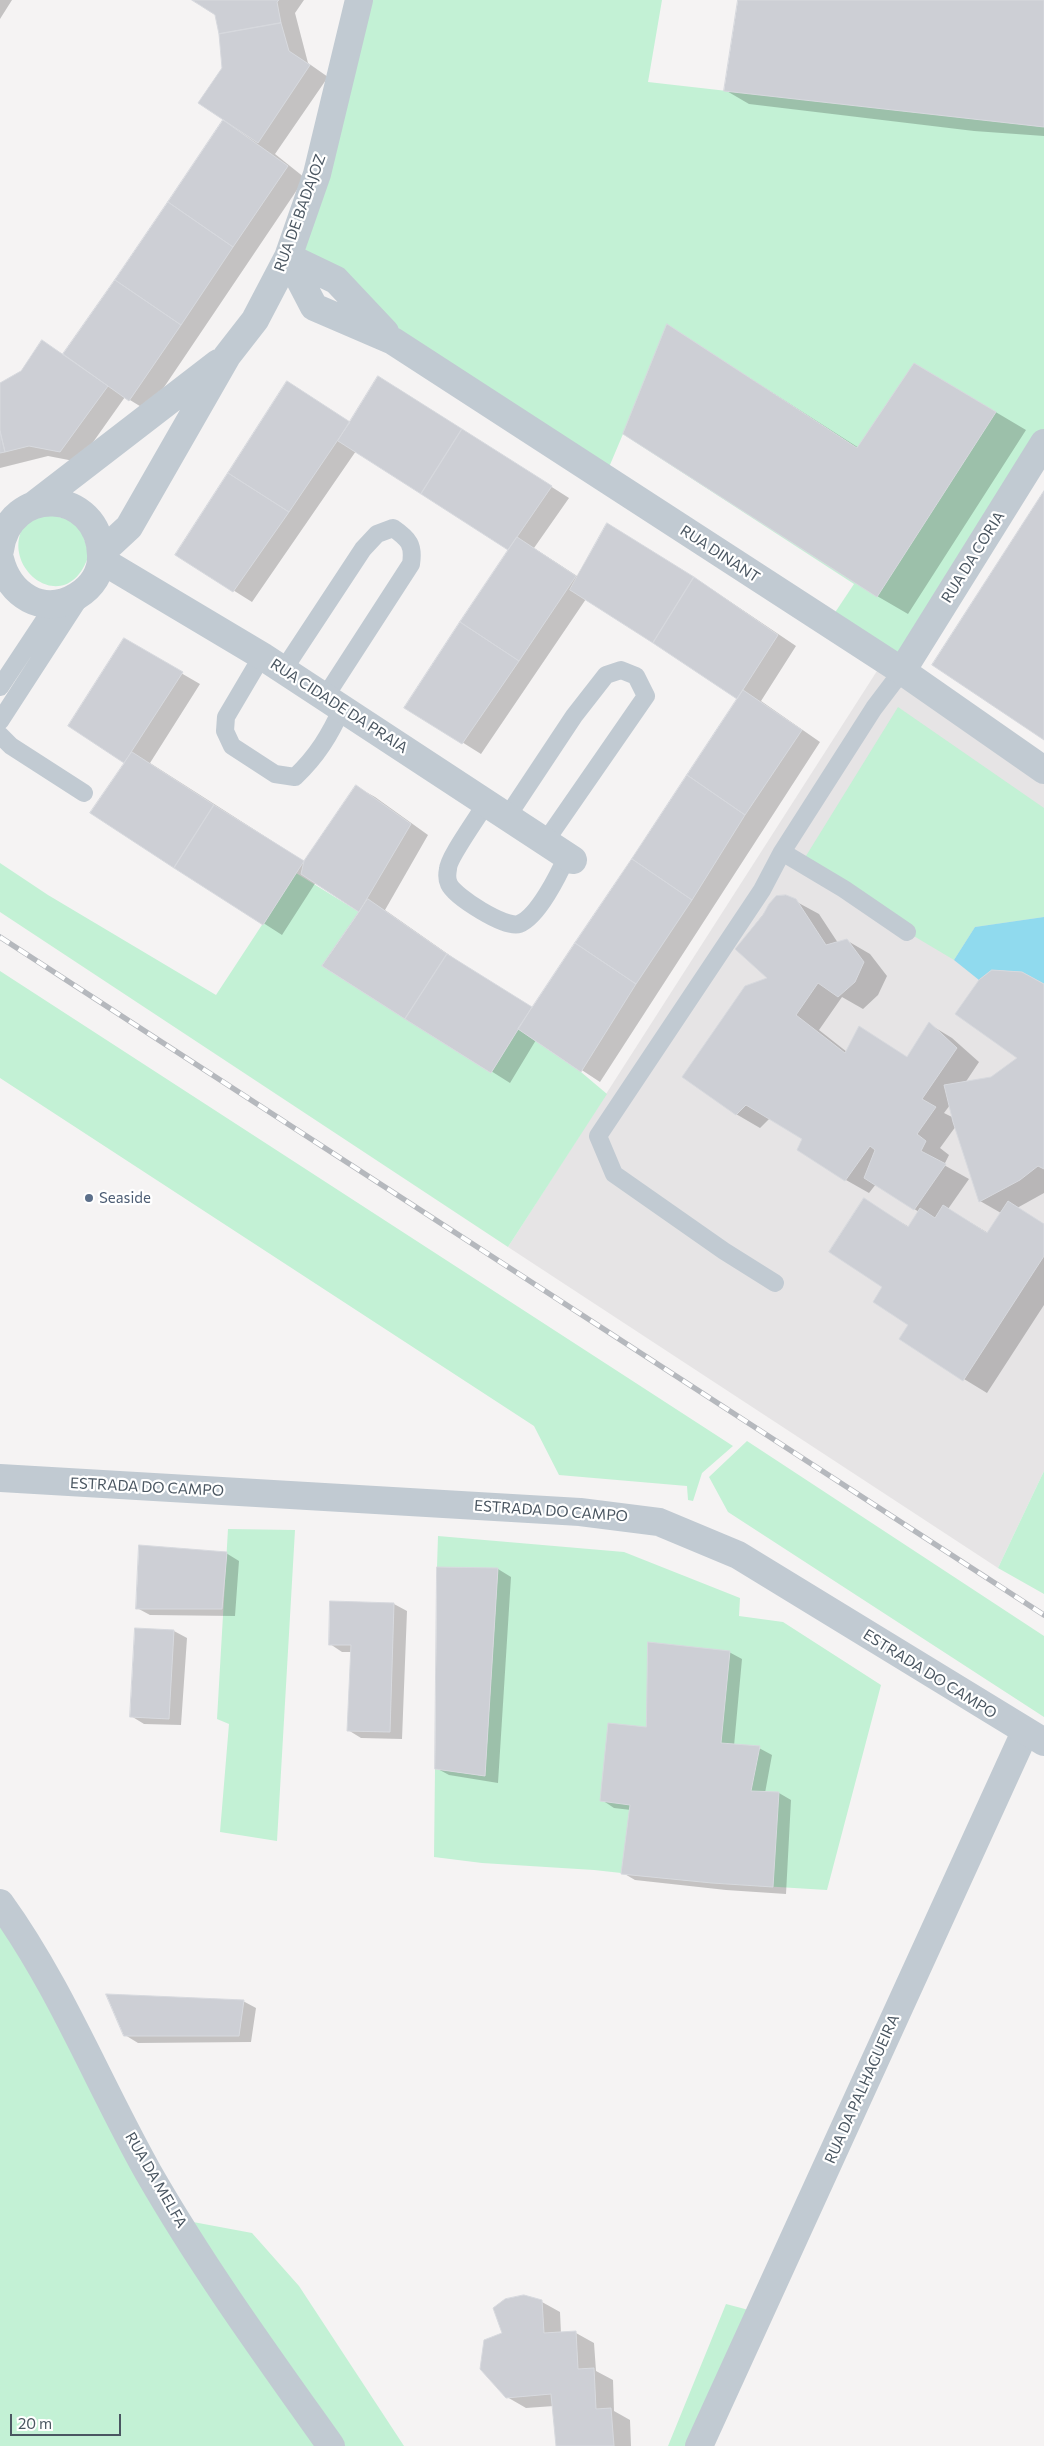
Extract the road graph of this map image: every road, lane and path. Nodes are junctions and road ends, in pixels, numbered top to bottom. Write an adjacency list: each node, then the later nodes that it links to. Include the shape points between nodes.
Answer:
1 (359, 0): 2 (street, RUA DE BADAJOZ, via 317,174)
2 (288, 257): 3 (street, RUA DE BADAJOZ, via 255,320); 13 (street, RUA DINANT, via 336,280 393,341)
3 (227, 356): 5 (street); 7 (street, via 129,527)
4 (1044, 443): 13 (street, RUA DA CORIA)
5 (35, 504): 6 (street, via 8,524); 7 (street, via 69,505 84,514 95,527 101,543)
6 (0, 550)
7 (101, 556): 10 (street, via 98,572); 12 (street, RUA CIDADE DA PRAIA)
8 (0, 559): 9 (street)
9 (6, 583): 11 (street, via 24,597 39,603)
10 (84, 592): 11 (street); 16 (lane)
11 (55, 604): 14 (lane)
12 (273, 663): 15 (street, RUA CIDADE DA PRAIA); 15 (lane, via 226,717 224,732 232,746 274,774 295,777 312,760 331,734); 15 (lane, via 363,549 377,534 393,528 406,538 413,551 411,564)
13 (902, 671): 18 (street, RUA DINANT); 21 (lane, via 874,708)
14 (0, 687)
15 (334, 702): 20 (street, RUA CIDADE DA PRAIA)
16 (0, 721)
17 (0, 735): 19 (lane, via 11,746)
18 (1044, 770)
19 (84, 793)
20 (497, 810): 22 (street, RUA CIDADE DA PRAIA); 22 (lane, via 448,867 448,883 454,892 503,923 518,925 530,918 559,873); 22 (lane, via 606,675 621,670 636,676 646,696)
21 (782, 852): 23 (lane); 24 (lane, via 762,890 598,1136 614,1174)
22 (562, 853)
23 (907, 932)
24 (775, 1283)
25 (0, 1478): 26 (street, ESTRADA DO CAMPO, via 580,1512 660,1522 738,1555)
26 (1034, 1737): 29 (street, RUA DA PALHAGUEIRA)
27 (0, 1903): 28 (street, RUA DA MELFA, via 74,2025 148,2172 223,2295)
28 (331, 2446)
29 (699, 2446)

